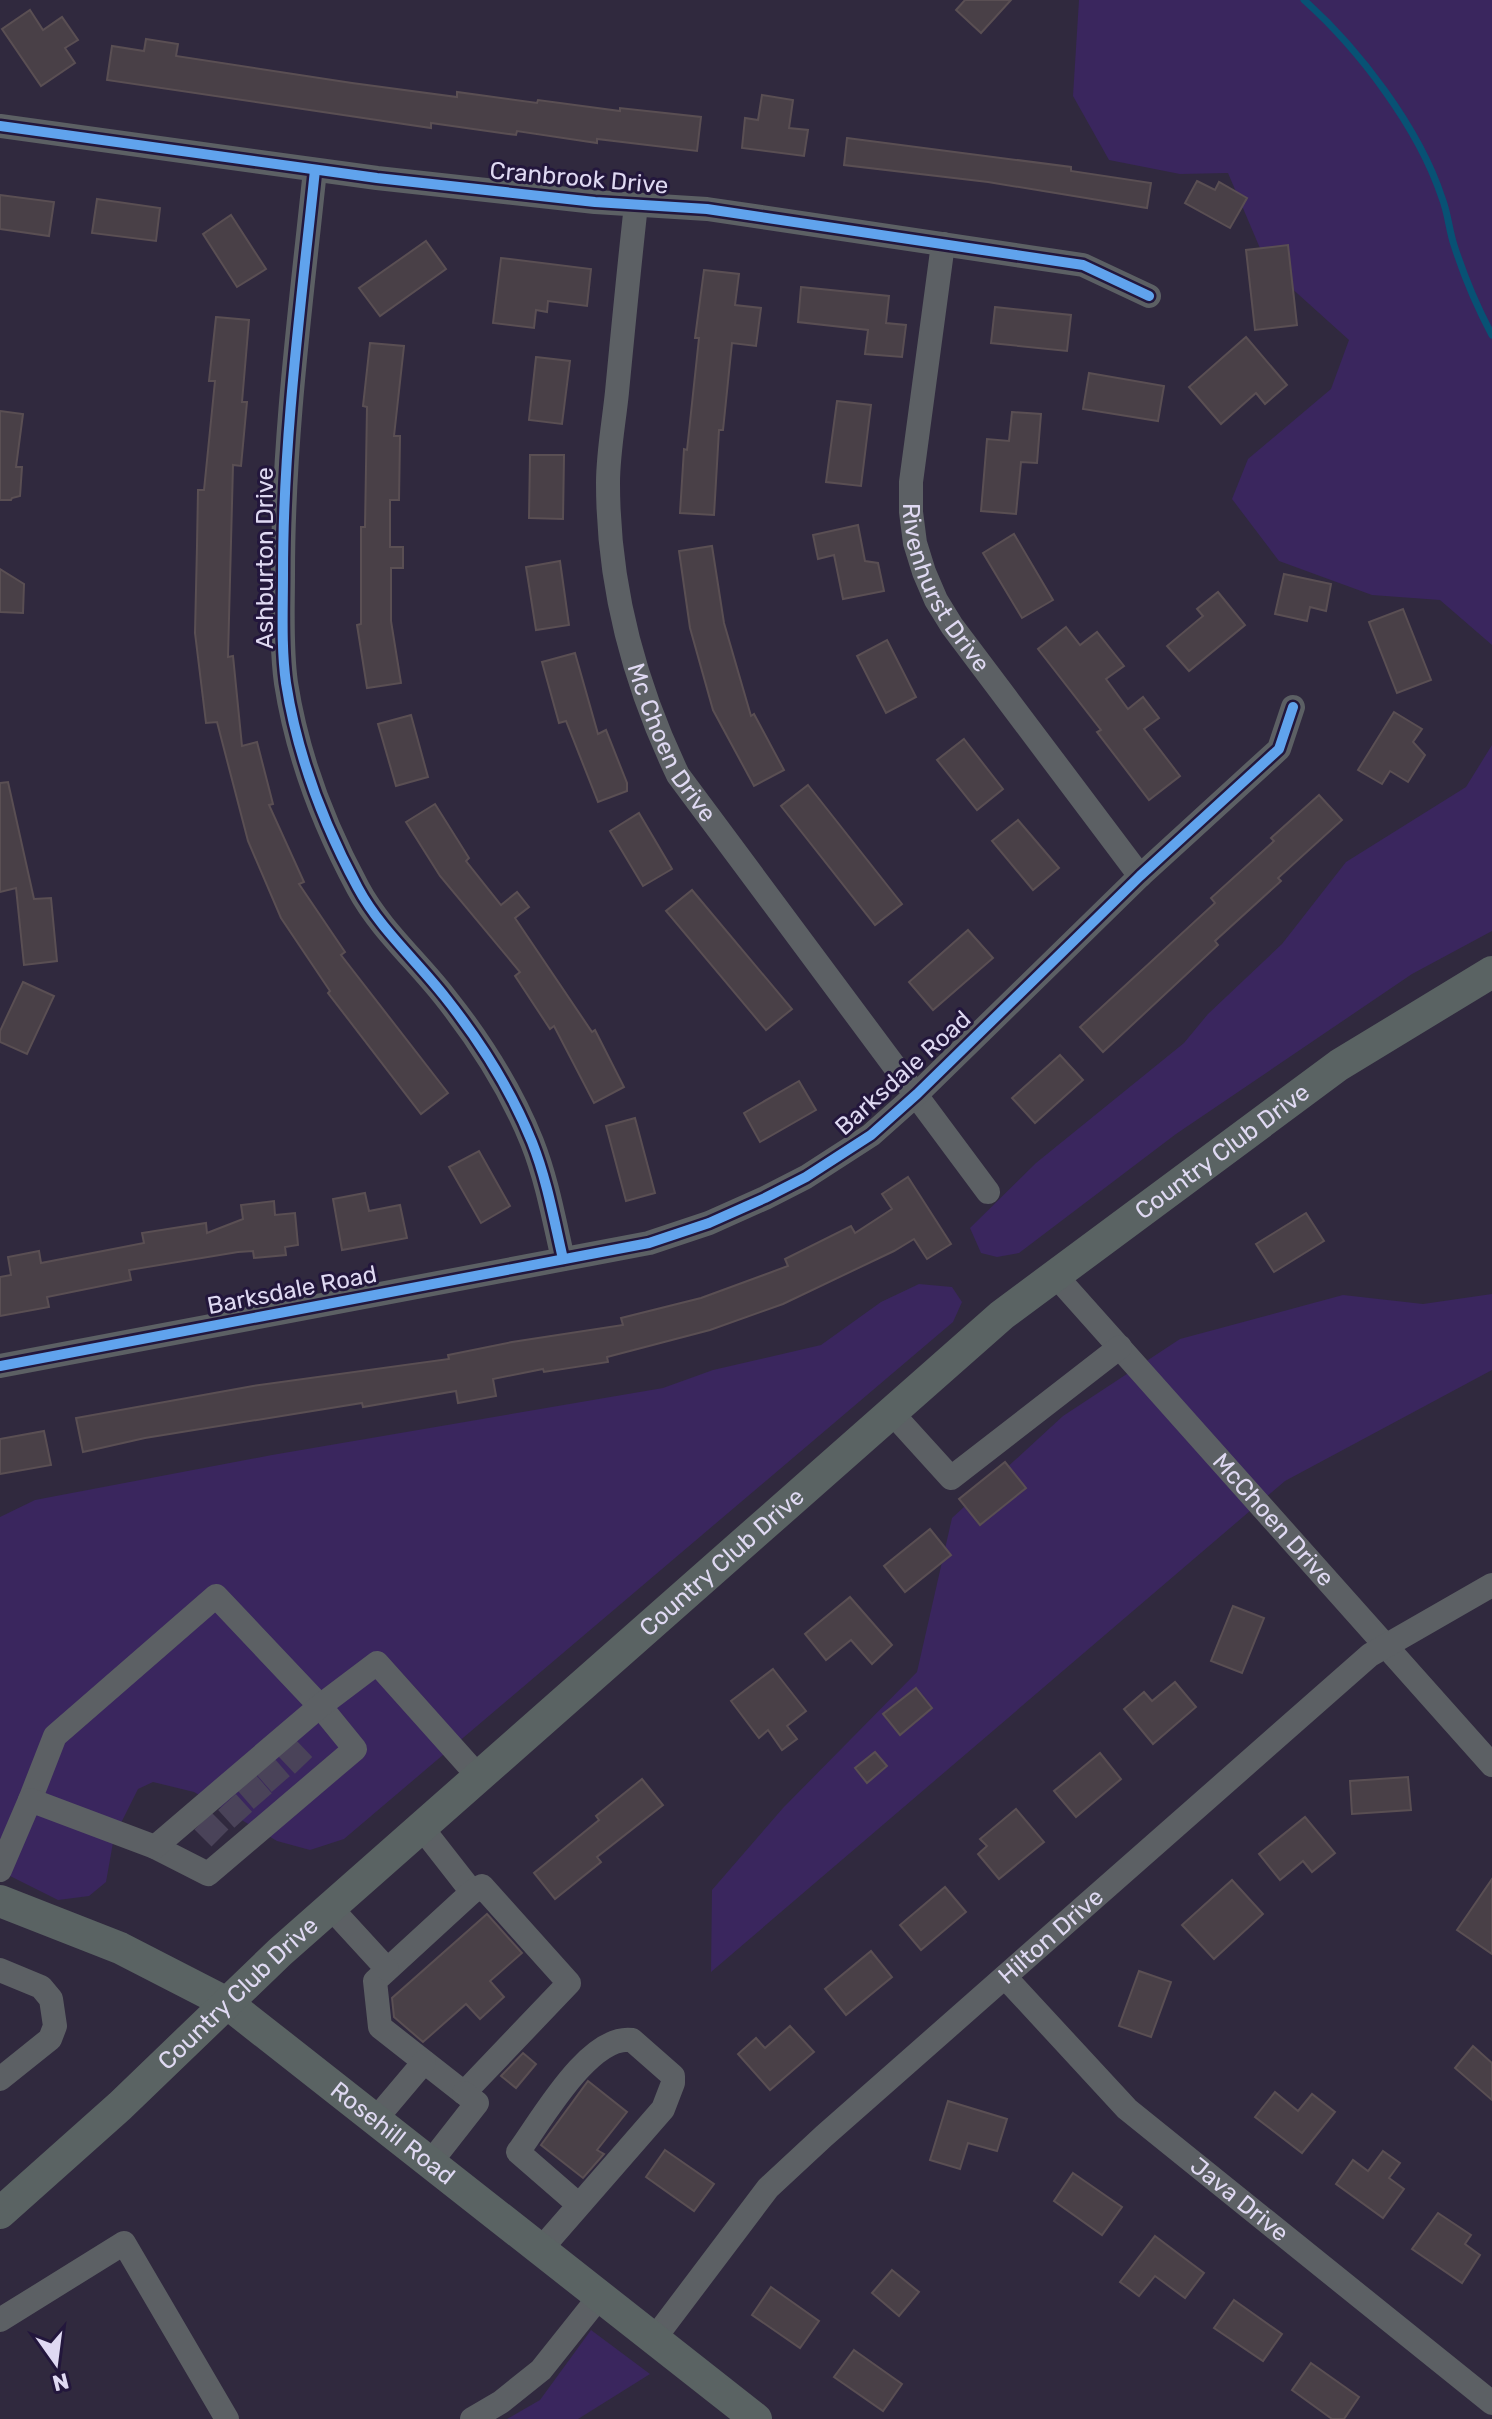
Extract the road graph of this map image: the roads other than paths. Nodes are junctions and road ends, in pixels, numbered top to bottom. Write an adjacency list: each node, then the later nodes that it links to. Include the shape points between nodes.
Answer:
1 (0, 126): 2 (street, Cranbrook Drive)
2 (315, 170): 3 (street, Cranbrook Drive); 11 (street, Ashburton Drive, via 286,451 286,683 321,809 360,892 472,1032 513,1101 547,1187)
3 (636, 205): 4 (street, Cranbrook Drive, via 707,209); 9 (street, Mc Choen Drive, via 608,480 619,602 642,691 678,775)
4 (943, 244): 5 (street, Cranbrook Drive, via 1083,265); 7 (street, Rivenhurst Drive, via 911,482 915,543 924,572 952,626)
5 (1149, 296)
6 (1293, 707): 7 (street, Barksdale Road, via 1279,749)
7 (1140, 876): 9 (street, Barksdale Road)
8 (1492, 972): 12 (main road, Country Club Drive, via 1339,1065)
9 (917, 1094): 10 (street, Mc Choen Drive); 11 (street, Barksdale Road, via 871,1135 765,1198 649,1243)
10 (988, 1192)
11 (563, 1259): 14 (street, Barksdale Road)
12 (1055, 1275): 13 (street, McChoen Drive); 15 (main road, Country Club Drive)
13 (1120, 1347): 15 (street, via 951,1478); 17 (street, McChoen Drive)
14 (0, 1366)
15 (892, 1413): 20 (main road, Country Club Drive)
16 (1492, 1585): 17 (street, Hilton Drive)
17 (1386, 1645): 19 (street, McChoen Drive); 30 (street, Hilton Drive)
18 (320, 1706): 20 (street, via 377,1663); 21 (street, via 216,1596 55,1736); 23 (street, via 222,1798); 23 (street, via 355,1749 313,1776 208,1874)
19 (1492, 1765)
20 (479, 1777): 22 (main road, Country Club Drive)
21 (30, 1800): 23 (street); 24 (street)
22 (422, 1828): 25 (street); 27 (main road, Country Club Drive)
23 (155, 1847)
24 (0, 1870)
25 (472, 1892): 28 (street); 34 (street, via 482,1886 569,1983)
26 (0, 1901): 31 (main road, Rosehill Road, via 120,1948)
27 (331, 1908): 28 (street); 31 (main road, Country Club Drive)
28 (387, 1969): 32 (street, via 375,1981 380,2027)
29 (0, 1970): 33 (street, via 41,1987 51,1999 55,2026 50,2039)
30 (1005, 1977): 42 (street, Hilton Drive, via 768,2188); 43 (street, Java Drive, via 1127,2109)
31 (227, 2003): 35 (main road, Rosehill Road); 38 (main road, Country Club Drive)
32 (424, 2062): 34 (street); 35 (street)
33 (0, 2079)
34 (464, 2093): 36 (street, via 477,2103)
35 (375, 2120): 36 (main road, Rosehill Road)
36 (430, 2163): 39 (main road, Rosehill Road)
37 (579, 2205): 37 (street, via 663,2109 673,2083 669,2072 632,2040 603,2047 574,2074 518,2152); 39 (street)
38 (0, 2213)
39 (541, 2249): 40 (main road, Rosehill Road)
40 (600, 2296): 42 (main road, Rosehill Road); 45 (street, via 541,2370)
41 (0, 2320): 44 (street, via 124,2243)
42 (654, 2339): 46 (main road, Rosehill Road)
43 (1492, 2403)
44 (227, 2419)
45 (472, 2419)
46 (756, 2419)

